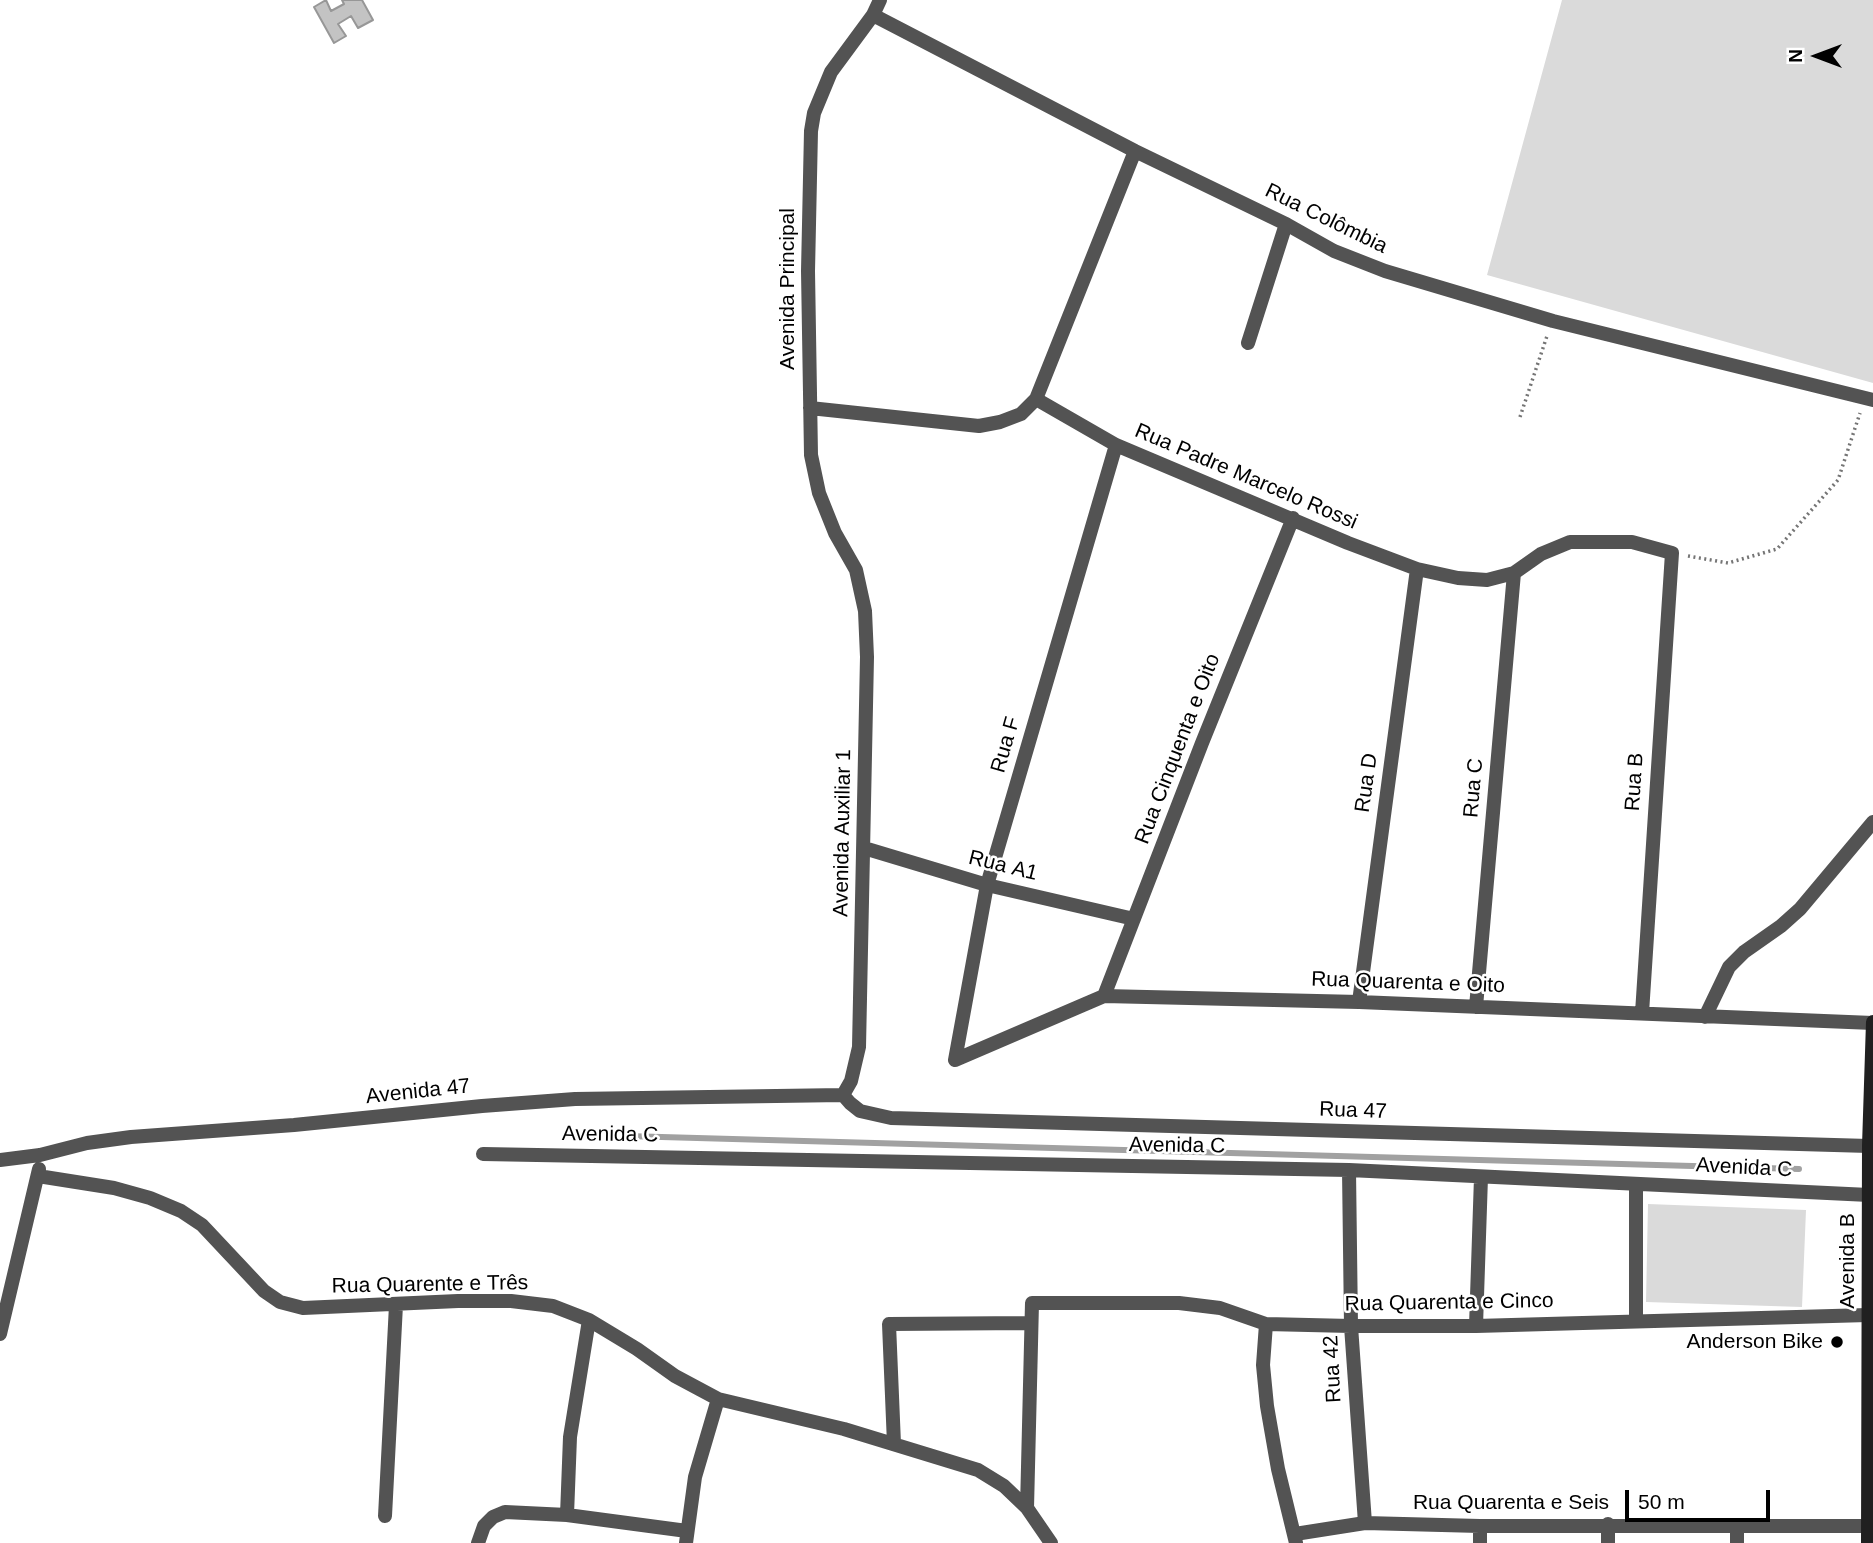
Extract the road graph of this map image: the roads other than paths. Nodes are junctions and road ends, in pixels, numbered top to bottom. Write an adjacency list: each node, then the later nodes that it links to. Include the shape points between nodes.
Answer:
1 (880, 0): 2 (street, Avenida Principal)
2 (873, 15): 3 (street, Rua Colômbia); 8 (street, Avenida Principal, via 831,72 812,121)
3 (1135, 151): 4 (street, Rua Colômbia); 6 (street)
4 (1286, 223): 5 (street); 7 (street, Rua Colômbia, via 1385,271 1553,321)
5 (1248, 343)
6 (1036, 399): 8 (street, via 1021,414 979,426); 9 (street, Rua Padre Marcelo Rossi)
7 (1869, 399)
8 (810, 408): 13 (street, Avenida Principal, via 811,455 819,493)
9 (1116, 445): 10 (street, Rua Padre Marcelo Rossi); 17 (street, Rua F)
10 (1293, 518): 12 (street, Rua Padre Marcelo Rossi); 18 (street, Rua Cinquenta e Oito)
11 (1672, 553): 14 (street, Rua Padre Marcelo Rossi, via 1632,542 1570,542 1541,554); 22 (street, Rua B)
12 (1417, 569): 14 (street, Rua Padre Marcelo Rossi, via 1487,580); 20 (street, Rua D)
13 (856, 570): 16 (street, Avenida Auxiliar 1, via 865,611 867,657)
14 (1514, 573): 21 (street, Rua C)
15 (1873, 822): 23 (street, via 1800,909 1729,967)
16 (864, 848): 17 (street, Rua A1); 26 (street, Avenida Auxiliar 1, via 859,1047)
17 (987, 885): 18 (street, Rua A1); 25 (street, Rua F)
18 (1134, 919): 19 (street, Rua Cinquenta e Oito)
19 (1104, 996): 20 (street, Rua Quarenta e Oito); 25 (street, Rua Quarenta e Oito)
20 (1359, 1002): 21 (street, Rua Quarenta e Oito)
21 (1476, 1007): 22 (street, Rua Quarenta e Oito)
22 (1642, 1013): 23 (street, Rua Quarenta e Oito)
23 (1705, 1017): 24 (street, Rua Quarenta e Oito)
24 (1873, 1022): 27 (street, Avenida B)
25 (955, 1060)
26 (843, 1095): 27 (street, Rua 47, via 860,1111 891,1118); 29 (street, Avenida 47, via 575,1099 131,1137)
27 (1869, 1146): 35 (street, Avenida B)
28 (483, 1154): 31 (street, Avenida C)
29 (40, 1155): 30 (street, Avenida 47); 32 (street)
30 (0, 1160)
31 (1349, 1170): 33 (street, Avenida C); 42 (street, Rua 42)
32 (38, 1175): 36 (street, Rua Quarente e Três, via 114,1188 181,1211 202,1225 280,1302 303,1307); 44 (street)
33 (1481, 1177): 34 (street, Avenida C); 43 (street)
34 (1636, 1184): 35 (street, Avenida C); 39 (street)
35 (1869, 1195): 37 (street, Avenida B)
36 (396, 1305): 38 (street, Rua Quarente e Três, via 511,1301 553,1306); 49 (street)
37 (1868, 1315): 39 (street, Rua Quarenta e Cinco); 53 (street, Avenida B)
38 (589, 1320): 45 (street, Rua Quarente e Três); 48 (street, via 570,1437)
39 (1636, 1321): 43 (street, Rua Quarenta e Cinco)
40 (1031, 1323): 41 (street, Rua Quarenta e Cinco, via 1032,1303 1179,1303 1220,1308); 46 (street, via 889,1324); 47 (street)
41 (1266, 1324): 42 (street, Rua Quarenta e Cinco); 56 (street, via 1267,1406)
42 (1351, 1326): 43 (street, Rua Quarenta e Cinco); 50 (street, Rua 42)
43 (1476, 1326)
44 (0, 1334)
45 (718, 1399): 46 (street, Rua Quarente e Três); 55 (street, via 695,1477)
46 (894, 1444): 47 (street, Rua Quarente e Três, via 978,1470)
47 (1027, 1508): 58 (street, Rua Quarente e Três)
48 (567, 1515): 55 (street); 57 (street, via 505,1511 484,1525)
49 (385, 1516)
50 (1365, 1523): 52 (street, Rua Quarenta e Seis); 56 (street, Rua Quarenta e Seis)
51 (1608, 1524): 52 (street, Rua Quarenta e Seis); 54 (street, Rua Quarenta e Seis); 60 (street)
52 (1480, 1525): 59 (street)
53 (1870, 1525): 54 (street, Rua Quarenta e Seis); 62 (street, Avenida B)
54 (1737, 1526): 61 (street)
55 (686, 1537)
56 (1295, 1539)
57 (478, 1543)
58 (1051, 1543)
59 (1480, 1543)
60 (1608, 1543)
61 (1737, 1543)
62 (1868, 1543)

